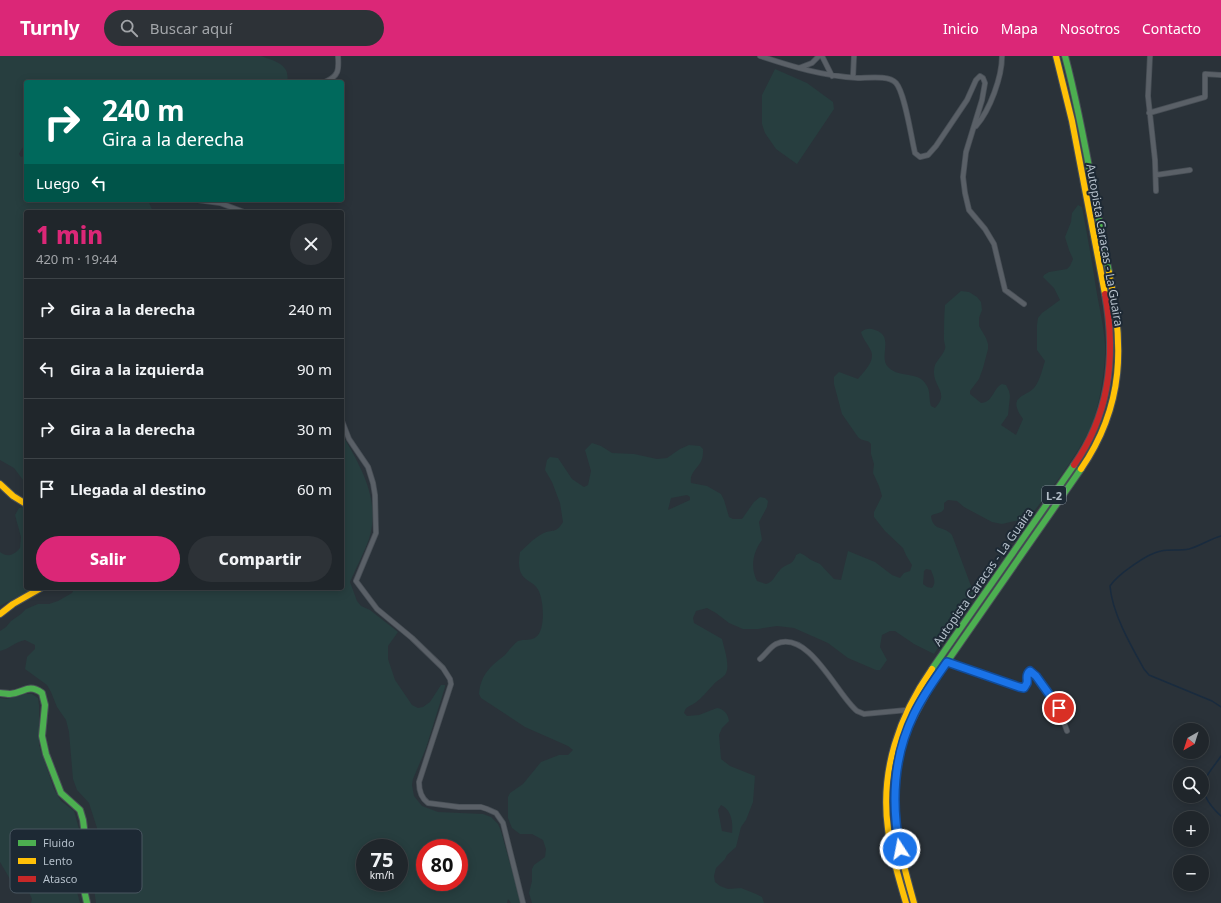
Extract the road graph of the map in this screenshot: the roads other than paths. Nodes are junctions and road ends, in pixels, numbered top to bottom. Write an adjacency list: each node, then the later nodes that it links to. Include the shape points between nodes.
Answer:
1 (338, 56): 13 (street, via 338,72)
2 (760, 56): 9 (street)
3 (821, 56): 9 (street); 11 (street)
4 (854, 56): 12 (street)
5 (1002, 56): 15 (street, via 1000,74 990,102)
6 (1056, 56): 30 (main road, Autopista Caracas - La Guaira / L-2, via 1071,115 1108,316 1111,359 1105,398 1091,439 1076,464 924,680)
7 (1065, 56): 28 (main road, Autopista Caracas - La Guaira / L-2, via 1116,314 1119,360 1116,385 1105,427 1091,455)
8 (1150, 56): 14 (street)
9 (799, 68): 11 (street)
10 (1221, 75): 14 (street, via 1205,74 1205,97)
11 (832, 76): 12 (street)
12 (853, 77): 15 (street, via 888,78 895,81 908,116 915,153 920,157 933,151 967,100 976,80 982,77 985,83 984,93)
13 (329, 80)
14 (1149, 113): 17 (street)
15 (975, 128): 21 (street, via 968,145 963,177 967,206 994,244 1006,291)
16 (1190, 170): 17 (street)
17 (1156, 175): 18 (street)
18 (1156, 191)
19 (213, 202): 20 (street)
20 (240, 210)
21 (1024, 304)
22 (344, 427): 35 (street, via 368,467 376,495 376,533 356,581 374,605 443,668 450,679 450,688 419,782 420,792 428,803 481,807 496,814 503,823)
23 (0, 484): 24 (main road)
24 (24, 503)
25 (38, 590): 26 (main road)
26 (0, 614)
27 (760, 659): 30 (street, via 775,645 784,642 795,644 819,663 857,711 864,714)
28 (947, 662): 31 (street, via 1024,688 1030,671 1059,708); 37 (main road, Autopista Caracas - La Guaira / L-2, via 914,714 904,738 897,770 896,827)
29 (0, 693): 32 (main road, via 10,694 32,688 42,693 45,702 42,738 44,747 61,792 80,810)
30 (907, 710): 36 (main road, Autopista Caracas - La Guaira / L-2, via 893,751 886,795 894,862)
31 (1067, 731)
32 (84, 829)
33 (85, 893): 34 (main road)
34 (87, 903)
35 (523, 903)
36 (906, 903)
37 (914, 903)

